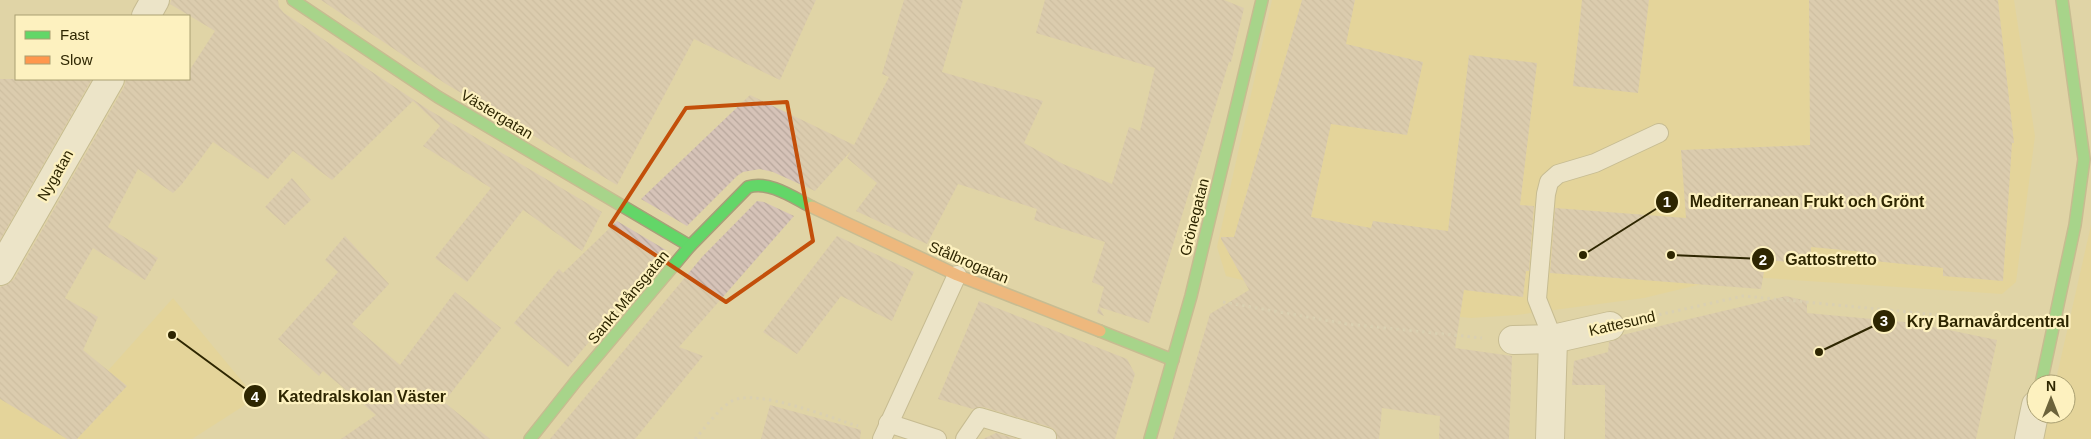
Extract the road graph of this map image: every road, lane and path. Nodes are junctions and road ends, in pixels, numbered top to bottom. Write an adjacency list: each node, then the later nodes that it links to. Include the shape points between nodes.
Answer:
1 (155, 0): 5 (street)
2 (293, 0): 10 (street, Västergatan, via 438,97)
3 (1262, 0): 13 (street, Grönegatan)
4 (2062, 0): 8 (street)
5 (147, 15)
6 (109, 80): 11 (street, Nygatan)
7 (1659, 133): 16 (lane, via 1595,163 1558,174 1549,182 1537,299)
8 (2088, 159): 15 (street)
9 (757, 184): 10 (street, Sankt Månsgatan, via 748,187); 12 (street, Stålbrogatan)
10 (690, 246): 23 (street, Sankt Månsgatan)
11 (0, 271)
12 (957, 275): 18 (street, Stålbrogatan); 21 (lane)
13 (1191, 296): 17 (path, via 1347,324); 18 (street, Grönegatan)
14 (1610, 326): 15 (path, Kattesund, via 1743,296 1929,314); 16 (street, Kattesund)
15 (2052, 332): 19 (street)
16 (1553, 339): 17 (street, Kattesund); 28 (street)
17 (1513, 340)
18 (1174, 360): 27 (street, Grönegatan)
19 (2043, 374)
20 (2032, 424): 29 (street)
21 (885, 432): 24 (path, via 765,398 744,398 725,406); 25 (lane)
22 (1047, 437): 26 (lane, via 980,417)
23 (530, 439)
24 (695, 439)
25 (937, 439)
26 (965, 439)
27 (1150, 439)
28 (1550, 439)
29 (2029, 439)

